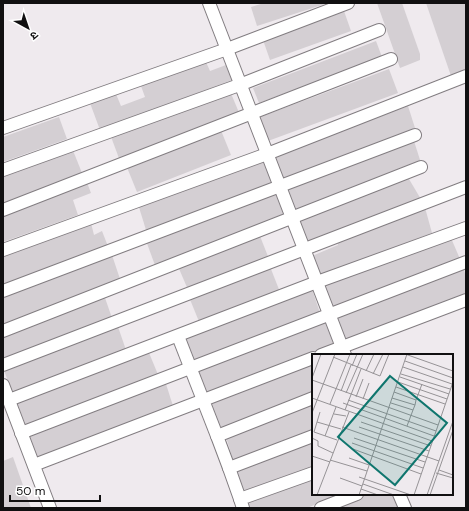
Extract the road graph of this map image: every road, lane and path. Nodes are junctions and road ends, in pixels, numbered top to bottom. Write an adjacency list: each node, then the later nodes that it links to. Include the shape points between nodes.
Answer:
1 (209, 3): 4 (street)
2 (348, 3): 4 (street)
3 (379, 30): 7 (street)
4 (227, 49): 7 (street); 9 (street)
5 (392, 59): 8 (street)
6 (466, 76): 11 (street)
7 (242, 84): 8 (street); 13 (street)
8 (252, 114): 11 (street); 16 (street)
9 (3, 128)
10 (415, 135): 14 (street)
11 (267, 154): 14 (street); 20 (street)
12 (421, 167): 17 (street)
13 (3, 170)
14 (280, 186): 17 (street); 23 (street)
15 (466, 187): 19 (street)
16 (3, 210)
17 (292, 217): 19 (street); 26 (street)
18 (466, 228): 22 (street)
19 (304, 249): 22 (street); 31 (street)
20 (3, 250)
21 (466, 262): 25 (street)
22 (318, 282): 25 (street); 27 (street)
23 (3, 291)
24 (466, 300): 28 (street)
25 (330, 314): 28 (street); 32 (street)
26 (3, 330)
27 (178, 336): 32 (street); 35 (street)
28 (344, 351): 29 (street)
29 (326, 354)
30 (312, 358): 36 (street)
31 (3, 365)
32 (190, 367): 36 (street); 37 (street)
33 (3, 385): 35 (street)
34 (312, 398): 38 (street)
35 (9, 400): 37 (street)
36 (203, 401): 38 (street); 40 (street)
37 (21, 433): 40 (street)
38 (217, 436): 41 (street)
39 (312, 436): 41 (street)
40 (34, 465): 46 (street)
41 (229, 468): 45 (street)
42 (312, 473): 45 (street)
43 (354, 495): 47 (street)
44 (399, 495): 48 (street)
45 (241, 504)
46 (50, 508)
47 (321, 508)
48 (404, 508)

